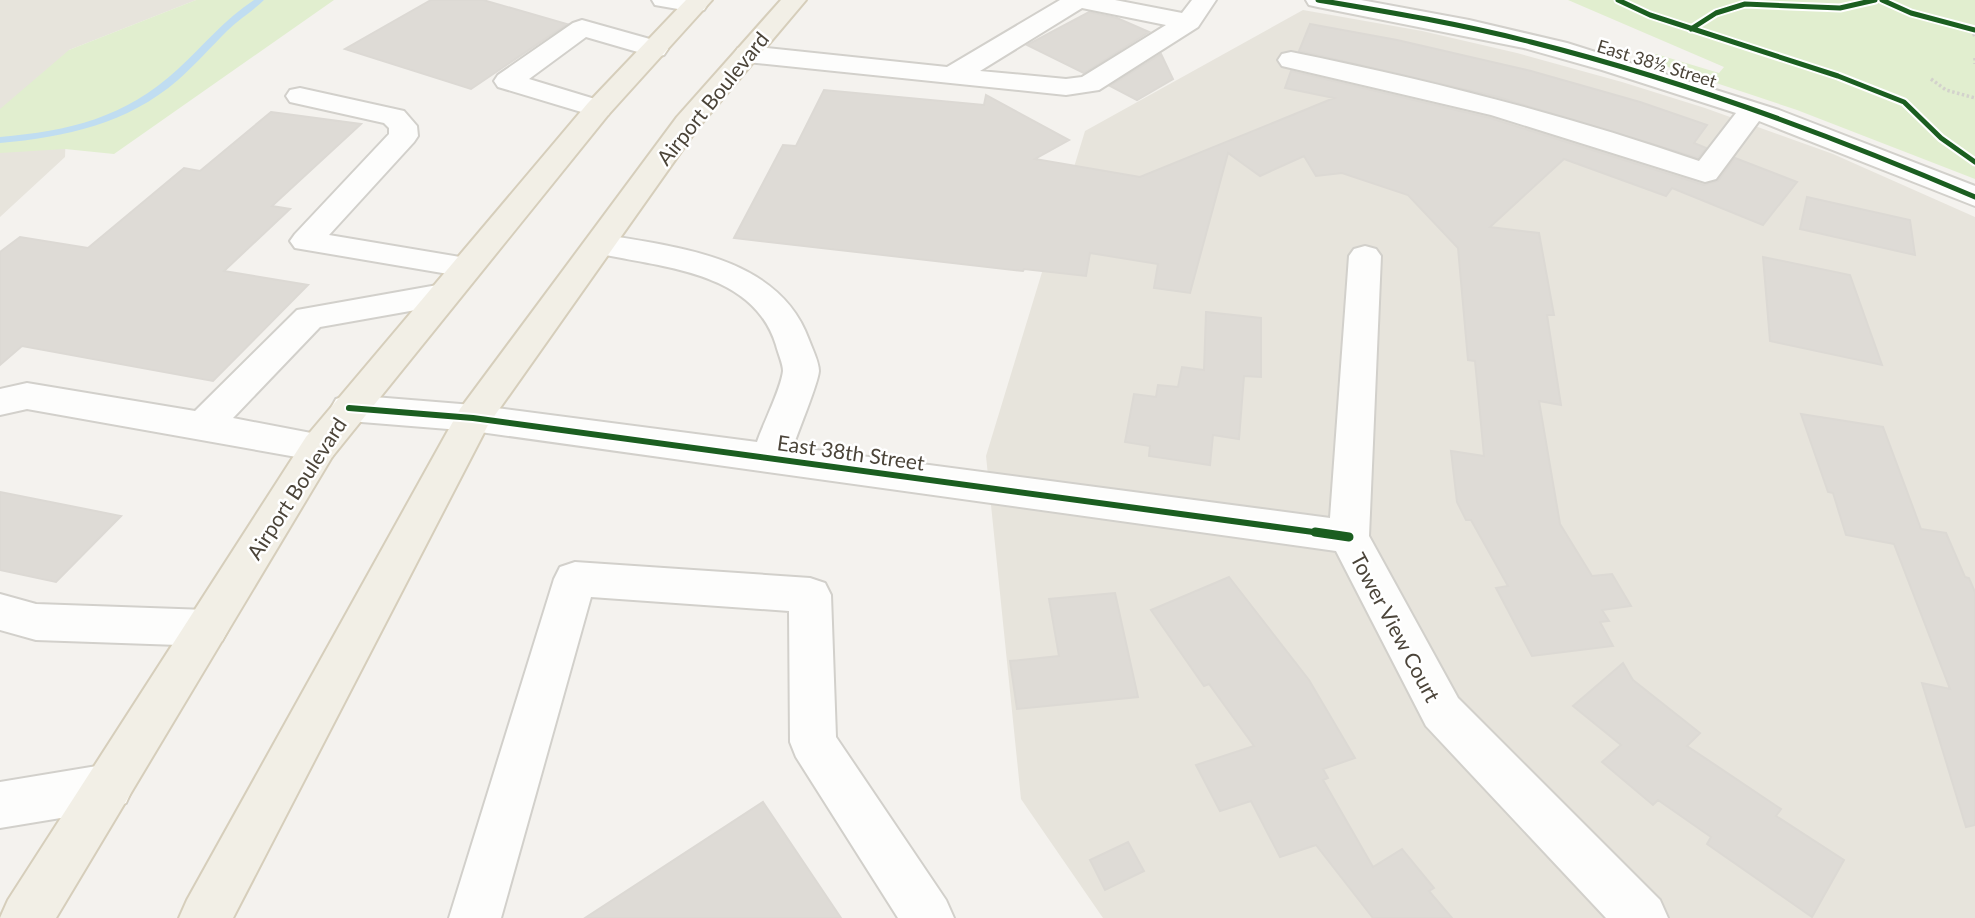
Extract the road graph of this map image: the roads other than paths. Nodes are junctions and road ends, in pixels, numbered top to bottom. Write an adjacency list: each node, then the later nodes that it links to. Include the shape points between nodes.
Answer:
1 (794, 0): 7 (main road, Airport Boulevard)
2 (1077, 0): 5 (street); 9 (street)
3 (1318, 0): 12 (street, East 38½ Street, via 1556,49)
4 (687, 2): 6 (main road, Airport Boulevard)
5 (1197, 11): 9 (street, via 1089,83 1066,87)
6 (654, 49): 11 (main road, Airport Boulevard); 11 (street, via 582,29 508,81)
7 (747, 54): 9 (street); 14 (main road, Airport Boulevard, via 687,122)
8 (1291, 60): 12 (street, via 1520,112 1706,173)
9 (952, 76)
10 (300, 96): 16 (street, via 394,117 403,126 404,136 306,241)
11 (598, 109): 16 (main road, Airport Boulevard)
12 (1753, 110): 13 (street, East 38½ Street)
13 (1975, 197)
14 (600, 244): 20 (main road, Airport Boulevard); 23 (street, via 678,259 747,283 779,315 802,370)
15 (1365, 256): 24 (street, Tower View Court)
16 (466, 267): 17 (main road, Airport Boulevard)
17 (443, 295): 19 (main road, Airport Boulevard); 21 (street, via 309,318)
18 (0, 402): 21 (street, via 27,396)
19 (349, 408): 20 (street, East 38th Street); 22 (main road, Airport Boulevard)
20 (473, 418): 23 (street, East 38th Street); 30 (main road, Airport Boulevard)
21 (203, 426): 22 (street)
22 (319, 447): 26 (main road, Airport Boulevard)
23 (770, 458): 24 (street, East 38th Street)
24 (1349, 537): 33 (street, Tower View Court, via 1441,712)
25 (0, 612): 26 (street, via 36,622)
26 (207, 628): 27 (main road, Airport Boulevard)
27 (109, 787): 28 (street); 29 (main road, Airport Boulevard)
28 (0, 805)
29 (26, 918)
30 (205, 918)
31 (475, 918): 32 (street, via 575,579 810,595 813,742)
32 (928, 918)
33 (1642, 918)

